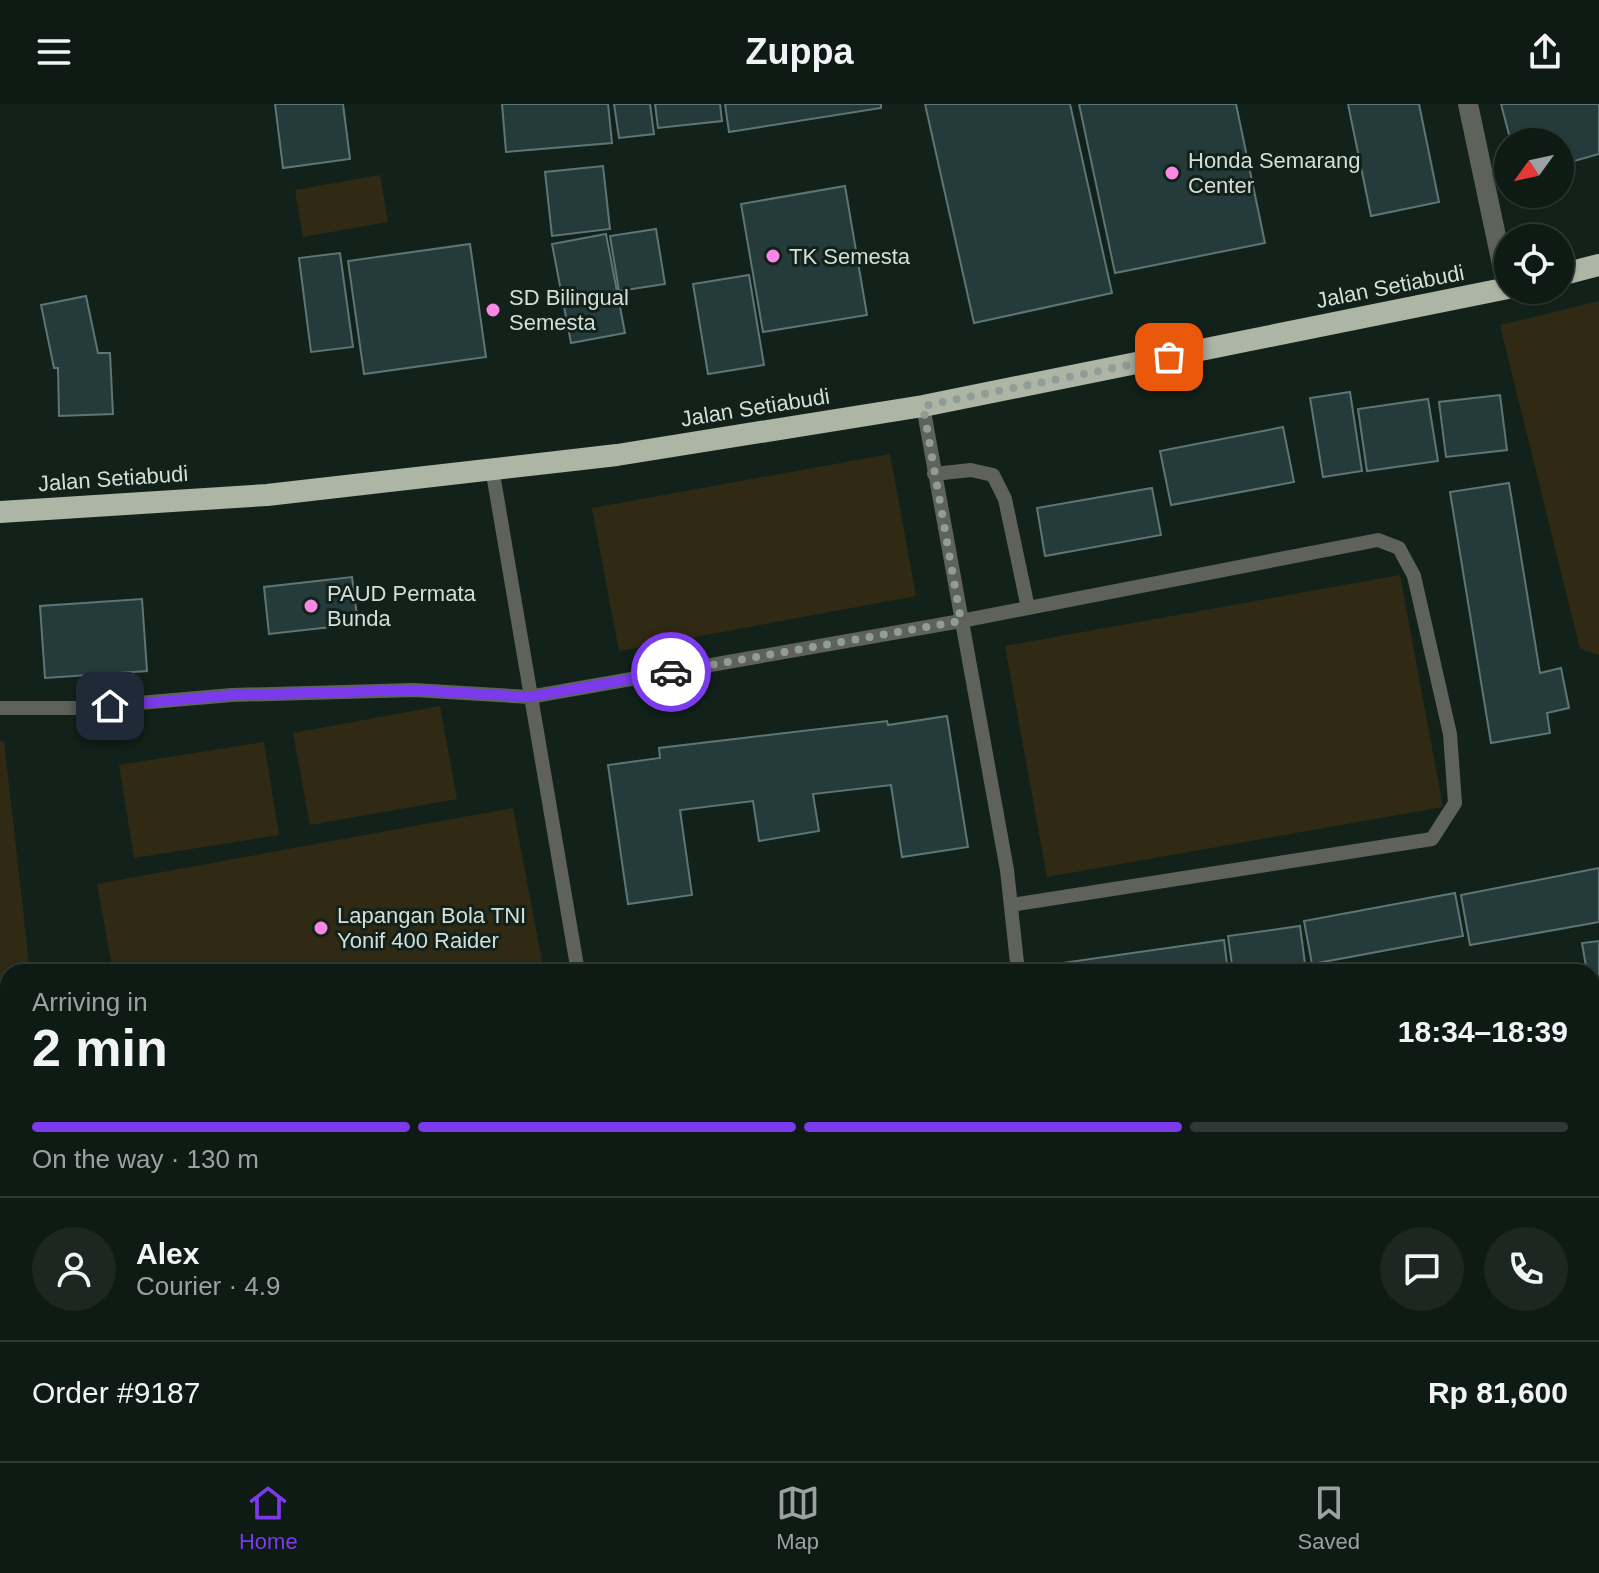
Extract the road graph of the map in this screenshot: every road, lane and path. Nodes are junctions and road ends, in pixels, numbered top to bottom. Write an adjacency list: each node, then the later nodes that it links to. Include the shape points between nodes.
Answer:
1 (1468, 104): 2 (street)
2 (1494, 224)
3 (1599, 265): 4 (highway)
4 (1574, 271)
5 (1494, 291): 6 (highway, Jalan Setiabudi)
6 (923, 406): 7 (highway, Jalan Setiabudi, via 617,455); 8 (lane)
7 (492, 468): 9 (highway, Jalan Setiabudi, via 267,495); 12 (lane)
8 (934, 474): 10 (lane, via 971,470 993,475 1005,499); 11 (lane)
9 (0, 512)
10 (1028, 608): 11 (lane); 14 (lane, via 1378,540 1399,548 1414,576 1450,734 1455,803 1432,839)
11 (961, 621): 12 (lane); 14 (lane)
12 (529, 697): 13 (lane, via 414,690); 15 (lane)
13 (0, 708)
14 (1011, 905): 16 (lane)
15 (577, 964)
16 (1017, 964)

